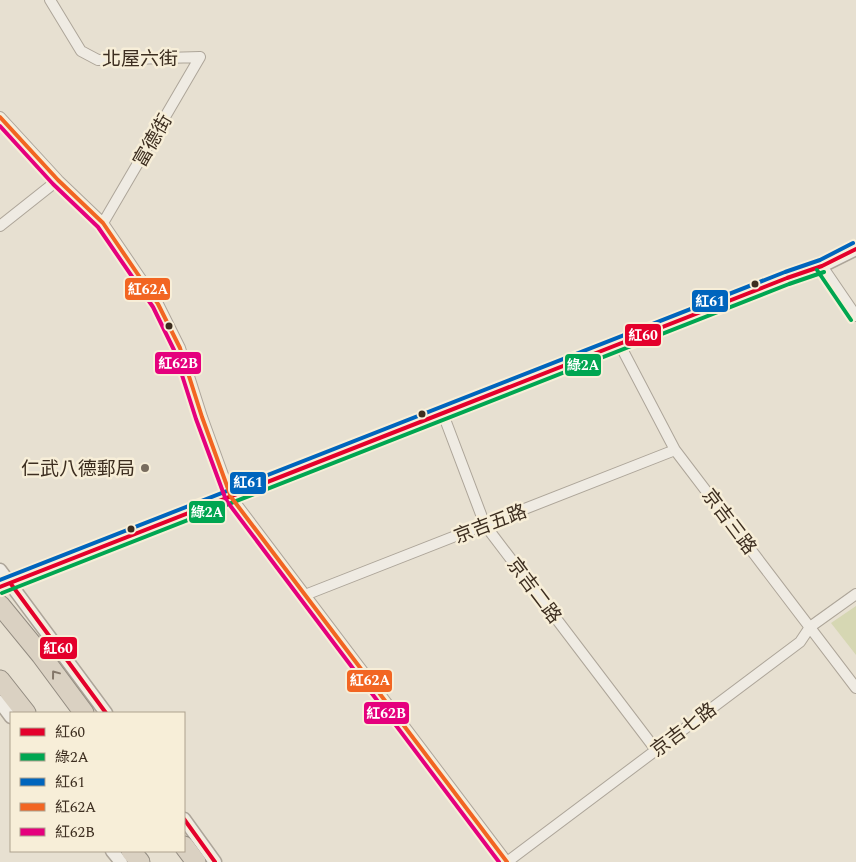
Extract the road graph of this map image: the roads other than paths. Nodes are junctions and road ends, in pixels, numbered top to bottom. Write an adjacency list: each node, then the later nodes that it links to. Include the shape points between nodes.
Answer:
1 (50, 0): 2 (street, 北屋六街, via 81,51 98,60)
2 (200, 57): 5 (street, 富德街)
3 (0, 117): 4 (street)
4 (58, 180): 5 (street); 6 (street)
5 (103, 223): 13 (street, via 158,304 180,348)
6 (0, 226)
7 (856, 248): 8 (street)
8 (822, 266): 9 (street); 10 (street)
9 (856, 316)
10 (620, 345): 11 (street); 12 (street, 京吉三路)
11 (443, 414): 13 (street); 14 (street, 京吉二路)
12 (675, 450): 14 (street, 京吉五路); 20 (street, 京吉三路)
13 (231, 497): 16 (street); 18 (street)
14 (485, 525): 18 (street, 京吉五路); 28 (street, 京吉二路)
15 (0, 570): 16 (street)
16 (5, 585): 26 (street)
17 (856, 594): 20 (street, 京吉七路)
18 (305, 595): 35 (street)
19 (0, 605): 25 (highway, one-way to 19)
20 (810, 627): 22 (street, 京吉三路); 28 (street, 京吉七路, via 800,642)
21 (0, 680): 24 (highway)
22 (856, 688)
23 (0, 702): 27 (street)
24 (25, 712)
25 (83, 712)
26 (105, 712)
27 (10, 716)
28 (656, 750): 35 (street, 京吉七路)
29 (185, 820): 34 (street)
30 (185, 847): 33 (highway)
31 (132, 852): 32 (highway)
32 (140, 862)
33 (196, 862)
34 (215, 862)
35 (507, 862)

